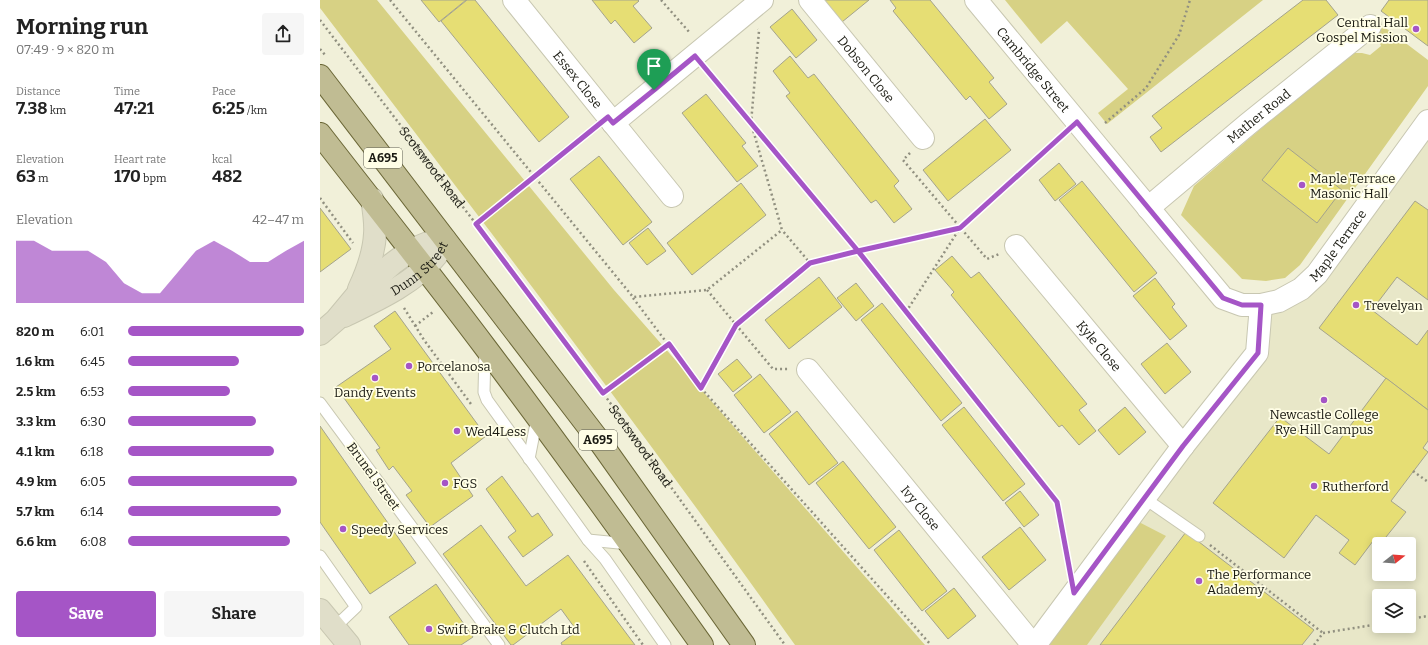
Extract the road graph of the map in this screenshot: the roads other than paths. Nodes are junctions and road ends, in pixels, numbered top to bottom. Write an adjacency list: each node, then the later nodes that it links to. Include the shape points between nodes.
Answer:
1 (514, 0): 7 (street, Essex Close)
2 (762, 0): 7 (street)
3 (810, 0): 10 (street, Dobson Close)
4 (976, 0): 13 (street, Cambridge Street)
5 (1370, 26): 13 (street, Mather Road)
6 (320, 76): 14 (main road, A695)
7 (611, 120): 11 (street, Essex Close)
8 (1428, 121): 19 (street, Maple Terrace, via 1317,274 1301,289)
9 (320, 134): 12 (main road, A695)
10 (923, 138)
11 (672, 196)
12 (372, 200): 16 (main road, A695); 18 (street, Dunn Street, via 374,242)
13 (1148, 208): 19 (street, Cambridge Street, via 1223,298 1242,305)
14 (445, 240): 16 (street, Dunn Street); 17 (street, Dunn Street, via 437,255); 38 (main road, A695, via 600,442)
15 (1016, 246): 25 (street, Kyle Close)
16 (411, 250): 17 (main road, A695); 18 (street, Dunn Street, via 381,272)
17 (425, 268): 20 (street, Dunn Street, via 393,291); 21 (main road, A695)
18 (356, 296): 20 (street, Dunn Street)
19 (1270, 303): 25 (street, via 1258,353)
20 (328, 327)
21 (485, 346): 24 (main road, A695); 26 (lane, via 484,392 487,400)
22 (808, 370): 39 (street, Ivy Close)
23 (320, 403): 35 (lane, Brunel Street)
24 (537, 417): 26 (lane); 30 (main road, A695)
25 (1183, 446): 27 (street)
26 (529, 459): 29 (lane)
27 (1144, 498): 28 (lane); 39 (street)
28 (1199, 536)
29 (588, 540): 30 (lane); 36 (lane, via 605,559)
30 (630, 544): 37 (main road, A695)
31 (320, 556): 33 (lane, via 356,607)
32 (320, 610): 33 (street)
33 (335, 627): 34 (street)
34 (350, 645)
35 (499, 645)
36 (665, 645)
37 (702, 645)
38 (744, 645)
39 (1034, 645)

